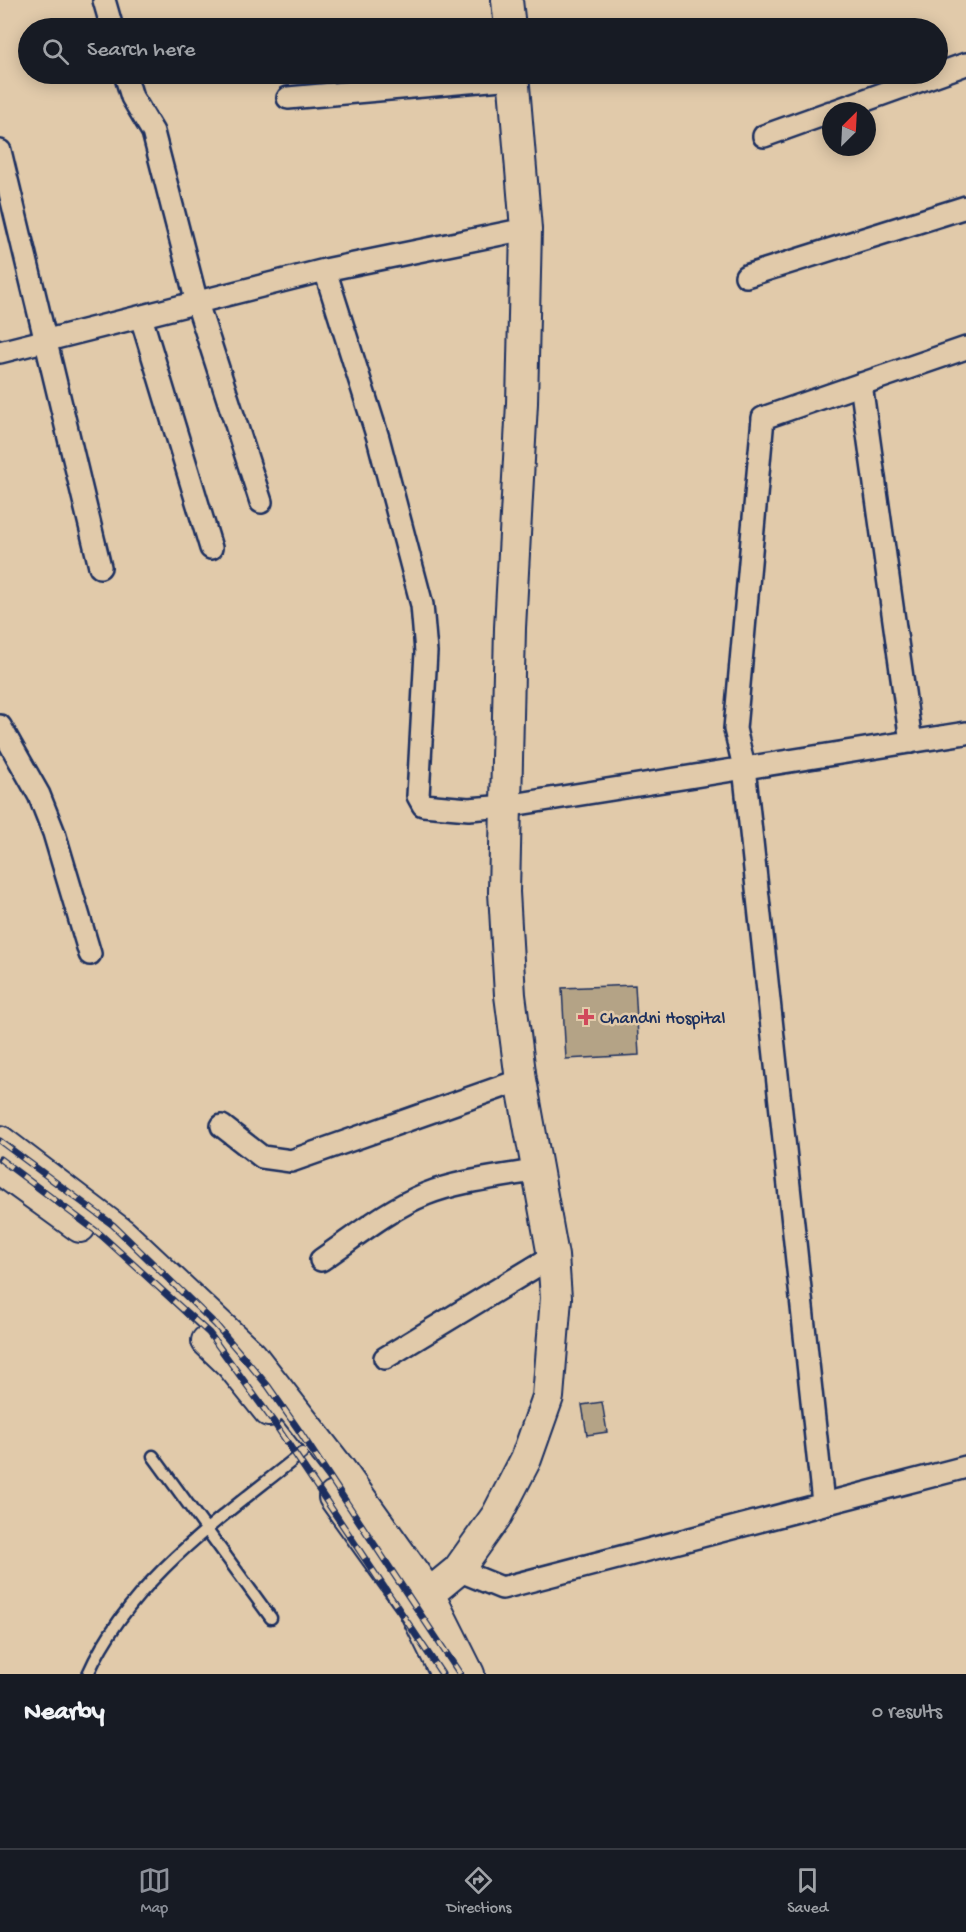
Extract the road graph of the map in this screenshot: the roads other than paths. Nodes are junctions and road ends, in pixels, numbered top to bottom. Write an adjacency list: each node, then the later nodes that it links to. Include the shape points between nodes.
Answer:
1 (105, 0): 3 (street)
2 (507, 0): 4 (street)
3 (110, 18)
4 (509, 18)
5 (966, 64): 6 (street)
6 (948, 70)
7 (128, 84): 20 (street, via 153,132)
8 (431, 84): 11 (street)
9 (514, 84): 17 (street)
10 (911, 84): 12 (street)
11 (288, 98)
12 (861, 102)
13 (822, 116): 14 (street)
14 (764, 136)
15 (0, 151): 22 (street)
16 (966, 207): 19 (street)
17 (526, 230): 18 (street); 33 (street)
18 (325, 270): 20 (street); 33 (street, via 378,438 422,605 426,652 419,801 432,808)
19 (746, 276)
20 (197, 303): 21 (street); 26 (street)
21 (141, 317): 22 (street); 27 (street)
22 (44, 339): 24 (street); 28 (street)
23 (966, 348): 25 (street)
24 (0, 352)
25 (861, 384): 31 (street); 32 (street, via 763,418 735,729)
26 (261, 502)
27 (211, 548)
28 (100, 567)
29 (0, 726): 34 (street, via 51,823)
30 (966, 733): 31 (street)
31 (911, 742): 32 (street)
32 (744, 766): 33 (street); 46 (street)
33 (506, 806): 35 (street, via 505,915)
34 (90, 954)
35 (521, 1080): 36 (street, via 291,1161 262,1157); 39 (street)
36 (222, 1126)
37 (0, 1141): 49 (street, via 122,1234 252,1356 339,1467)
38 (0, 1169): 43 (street, via 128,1266 232,1365)
39 (538, 1170): 40 (street); 41 (street, via 425,1194 400,1206)
40 (553, 1256): 42 (street); 48 (street, via 556,1298 548,1397 526,1459 497,1515)
41 (321, 1260)
42 (385, 1358)
43 (302, 1453): 47 (lane); 49 (street)
44 (153, 1456): 47 (lane)
45 (966, 1467): 46 (street)
46 (823, 1503): 48 (street, via 502,1588)
47 (206, 1529): 50 (lane); 51 (lane, via 149,1584 105,1642)
48 (458, 1570): 49 (street)
49 (421, 1601): 52 (street); 53 (street)
50 (271, 1618)
51 (88, 1674)
52 (446, 1674)
53 (469, 1674)

